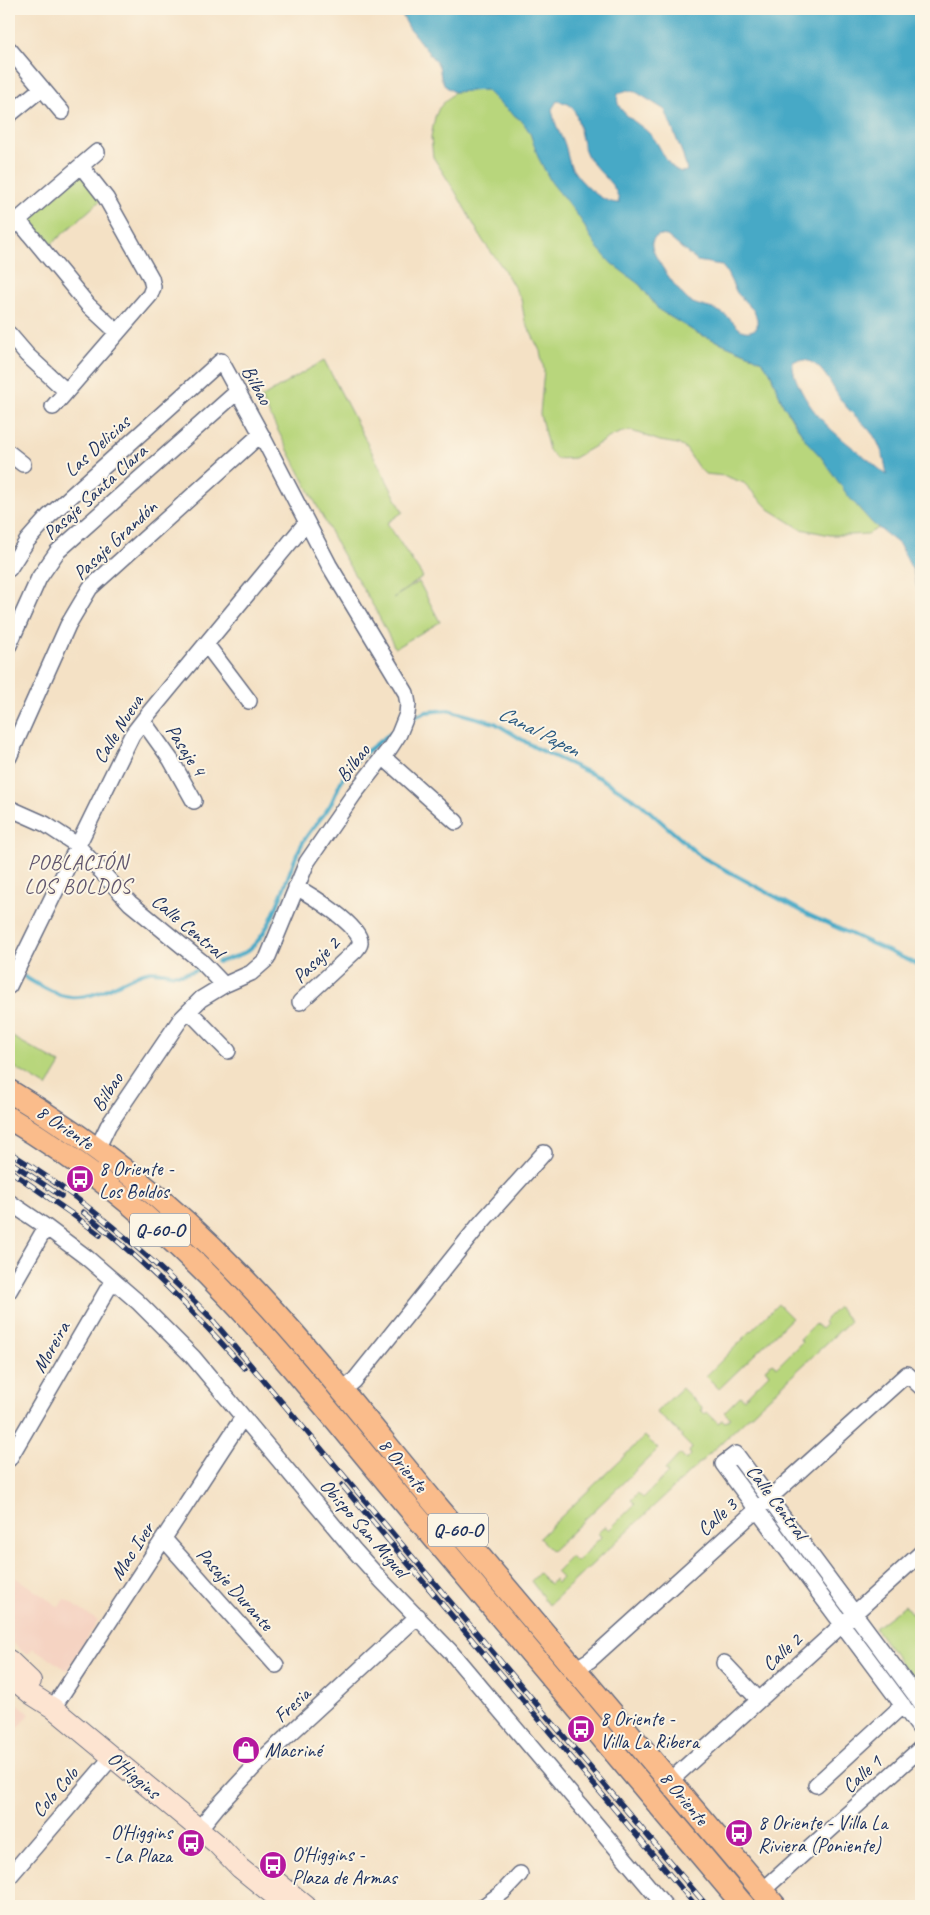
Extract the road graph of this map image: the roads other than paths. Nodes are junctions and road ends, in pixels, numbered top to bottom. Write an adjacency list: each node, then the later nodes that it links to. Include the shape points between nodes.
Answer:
1 (9, 49): 2 (street)
2 (42, 88): 3 (street); 4 (street)
3 (62, 112)
4 (9, 115)
5 (97, 152): 6 (street)
6 (81, 166): 7 (street); 8 (street, via 106,198 153,282 150,295)
7 (13, 225): 8 (street)
8 (117, 332): 11 (street)
9 (9, 334): 11 (street)
10 (221, 361): 12 (street, Bilbao); 18 (street, Las Delicias, via 49,516)
11 (66, 391): 13 (street)
12 (238, 391): 14 (street, Bilbao); 20 (street, Pasaje Santa Clara, via 57,552 39,578)
13 (53, 407)
14 (261, 434): 17 (street, Bilbao); 23 (street, Pasaje Grandón, via 90,588 68,625)
15 (9, 453): 16 (street)
16 (23, 464)
17 (306, 523): 19 (street, Calle Nueva); 24 (street, Bilbao, via 406,693 407,714)
18 (9, 568)
19 (206, 644): 21 (street); 22 (street, Calle Nueva)
20 (9, 645)
21 (249, 701)
22 (143, 721): 25 (street, Pasaje 4, via 172,760); 28 (street, Calle Nueva, via 122,753)
23 (9, 757)
24 (383, 757): 27 (street); 29 (street, Bilbao, via 312,854)
25 (194, 801)
26 (9, 808): 28 (street, Calle Central)
27 (456, 822)
28 (78, 845): 30 (street, Calle Central, via 130,903); 31 (street, Calle Nueva)
29 (296, 887): 30 (street, Bilbao, via 267,959 252,973); 32 (street, Pasaje 2, via 331,909 360,940 356,950)
30 (224, 985): 33 (street, Bilbao)
31 (9, 986)
32 (300, 1002)
33 (189, 1010): 34 (street); 37 (street, Bilbao, via 124,1102)
34 (228, 1051)
35 (9, 1091): 37 (main road, 8 Oriente / Q-60-O)
36 (9, 1118): 39 (main road, 8 Oriente / Q-60-O)
37 (97, 1149): 39 (main road, via 95,1164); 45 (main road, 8 Oriente / Q-60-O, via 157,1197 227,1261)
38 (544, 1153): 45 (street, via 480,1224 354,1381)
39 (100, 1180): 55 (main road, 8 Oriente / Q-60-O, via 164,1234 230,1298)
40 (9, 1202): 41 (street, Obispo San Miguel)
41 (46, 1227): 42 (street, Obispo San Miguel); 43 (street)
42 (113, 1280): 46 (street, Obispo San Miguel, via 175,1339); 47 (street, Moreira)
43 (9, 1291)
44 (921, 1387): 48 (street, Calle 3, via 907,1374)
45 (342, 1391): 58 (main road, 8 Oriente / Q-60-O)
46 (244, 1417): 50 (street, Mac Iver); 52 (street, Obispo San Miguel, via 354,1550)
47 (9, 1459)
48 (768, 1498): 49 (street, Calle 3); 49 (street, Calle Central, via 736,1454 724,1464); 53 (street, Calle Central)
49 (756, 1508): 53 (street, Calle Central); 58 (street, Calle 3, via 590,1660)
50 (164, 1539): 57 (street, Pasaje Durante); 63 (street, Mac Iver)
51 (921, 1553): 53 (street, Calle 2)
52 (418, 1616): 69 (street, Fresia, via 254,1768); 77 (street, Obispo San Miguel)
53 (848, 1619): 60 (street, Calle 2); 61 (street, Calle Central); 62 (street, Calle Central)
54 (9, 1660): 63 (main road, O'Higgins)
55 (538, 1662): 58 (main road, via 559,1669); 78 (main road, 8 Oriente / Q-60-O)
56 (724, 1663): 60 (street)
57 (276, 1665)
58 (575, 1669): 67 (main road, 8 Oriente / Q-60-O)
59 (9, 1676): 63 (main road, O'Higgins)
60 (759, 1700): 67 (street, Calle 2)
61 (921, 1703)
62 (903, 1705): 64 (street, Calle Central); 68 (street)
63 (53, 1708): 66 (main road, O'Higgins)
64 (921, 1730)
65 (921, 1748): 73 (street, Calle 1)
66 (112, 1757): 69 (main road, O'Higgins); 72 (street, Colo Colo)
67 (670, 1781): 73 (main road, 8 Oriente / Q-60-O)
68 (816, 1785)
69 (200, 1829): 70 (main road, O'Higgins)
70 (216, 1843): 74 (main road, O'Higgins, via 240,1868); 75 (main road, O'Higgins, via 287,1889)
71 (520, 1874): 76 (street)
72 (9, 1877)
73 (766, 1901)
74 (287, 1906)
75 (306, 1906)
76 (484, 1906)
77 (665, 1906)
78 (744, 1906)

